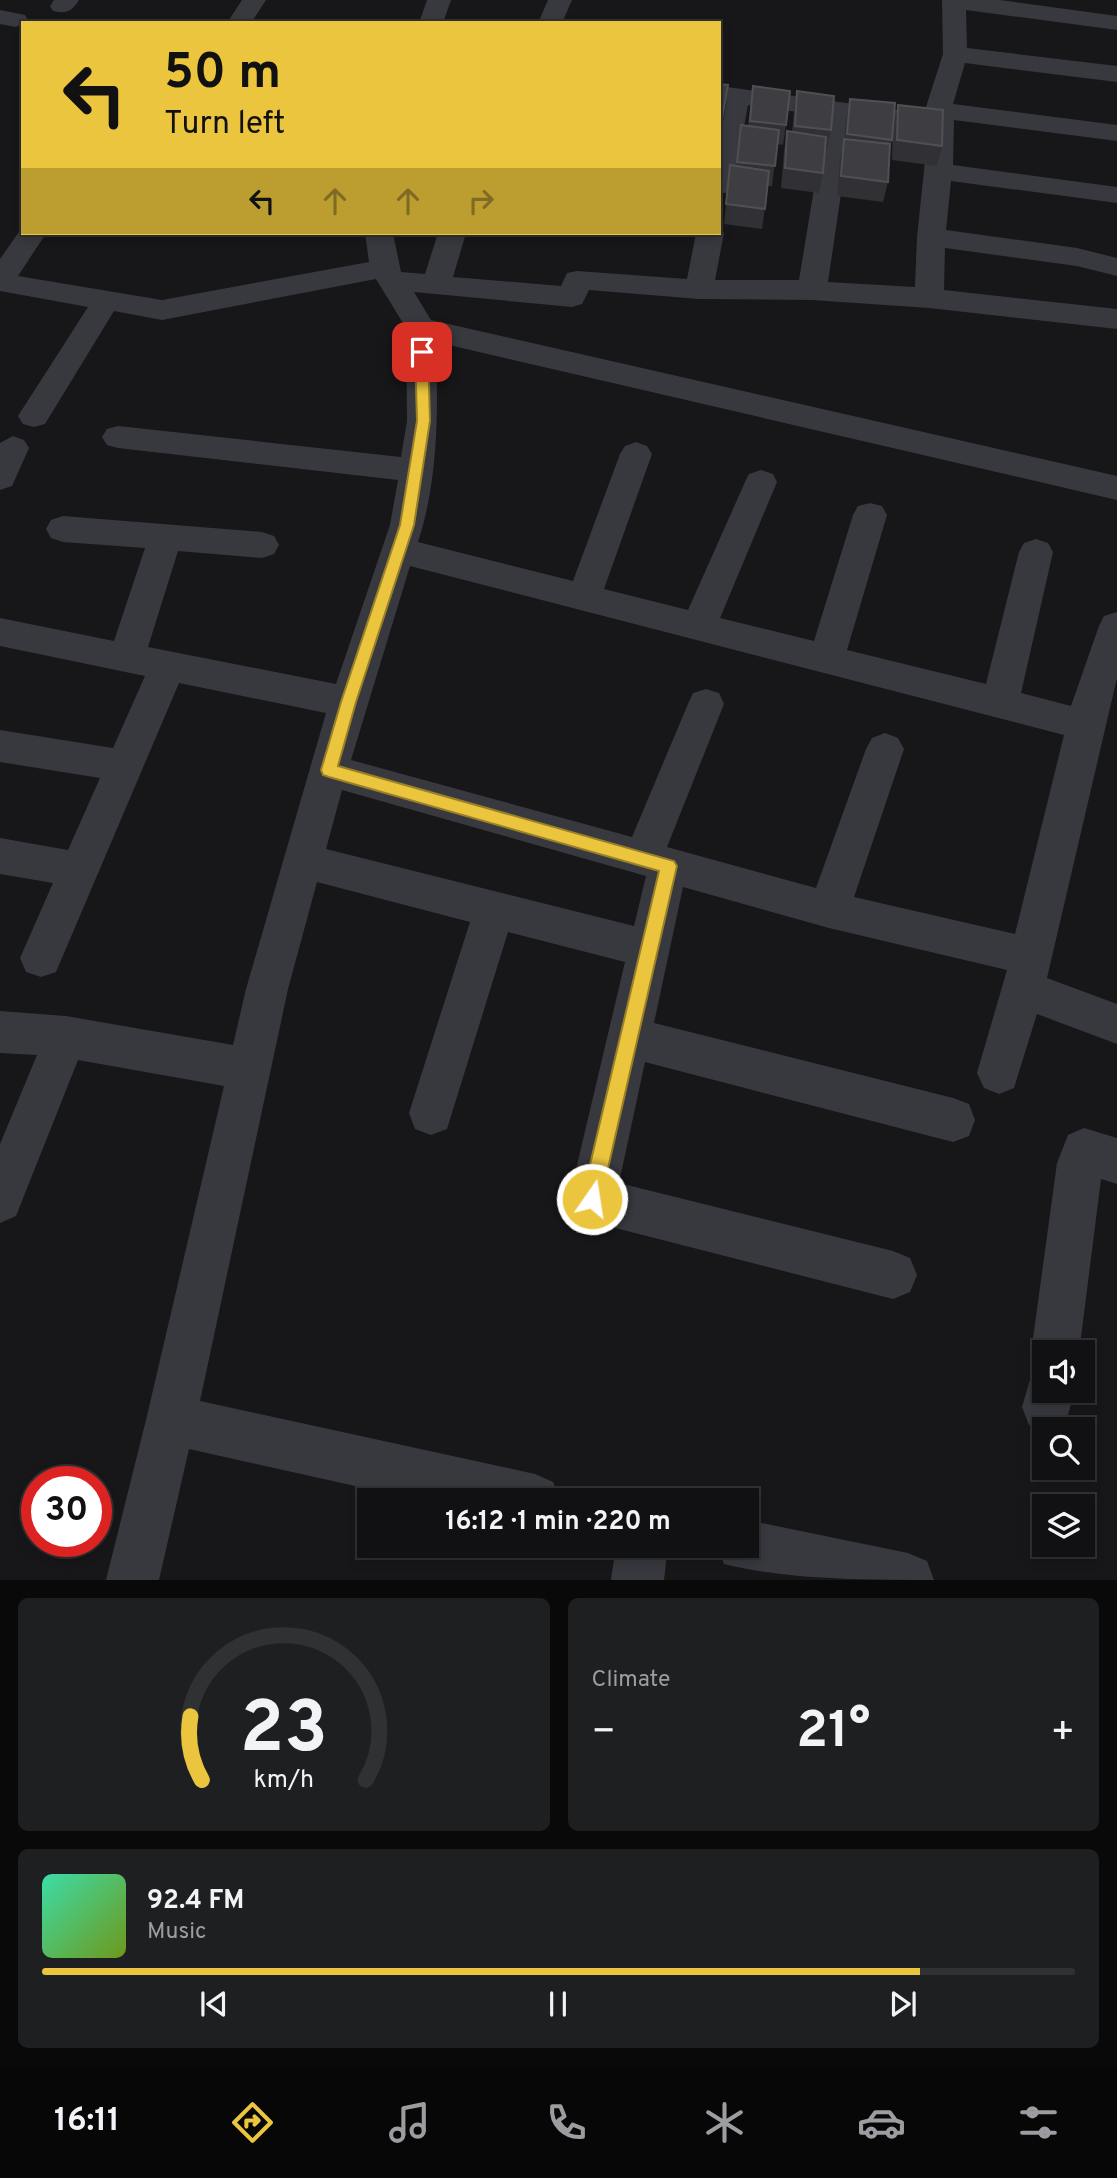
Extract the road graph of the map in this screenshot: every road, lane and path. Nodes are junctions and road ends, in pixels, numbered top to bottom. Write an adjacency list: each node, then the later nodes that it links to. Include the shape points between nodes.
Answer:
1 (254, 0): 5 (street)
2 (439, 0): 6 (street)
3 (560, 0): 7 (street)
4 (954, 0): 8 (street); 9 (street)
5 (240, 21)
6 (432, 21)
7 (551, 21)
8 (1117, 23)
9 (955, 54): 10 (street); 13 (street)
10 (1117, 74)
11 (728, 95): 12 (street); 15 (street)
12 (840, 109): 13 (street); 27 (street)
13 (940, 117): 14 (street); 16 (street)
14 (1117, 133)
15 (721, 166)
16 (939, 171): 17 (street); 21 (street)
17 (1117, 195)
18 (31, 235): 24 (street)
19 (451, 235): 25 (street)
20 (710, 235): 26 (street)
21 (930, 237): 23 (street, via 1077,257); 28 (street)
22 (385, 261): 25 (street); 29 (street, via 162,310); 31 (street)
23 (1117, 267)
24 (0, 282): 29 (street)
25 (437, 283): 26 (street, via 572,297 577,279)
26 (699, 289): 27 (street)
27 (812, 290): 28 (street)
28 (929, 298): 30 (street)
29 (106, 301): 32 (street)
30 (1117, 319)
31 (421, 328): 36 (street, via 423,421); 39 (street)
32 (34, 415)
33 (118, 437): 36 (street)
34 (13, 448): 37 (street)
35 (636, 454): 46 (street)
36 (416, 470): 44 (street)
37 (0, 478)
38 (761, 482): 47 (street)
39 (1117, 488)
40 (870, 515): 51 (street)
41 (63, 529): 42 (street)
42 (166, 537): 43 (street); 50 (street)
43 (262, 545)
44 (398, 551): 46 (street); 53 (street)
45 (1036, 552): 54 (street)
46 (584, 597): 47 (street)
47 (699, 626): 51 (street)
48 (1117, 629): 56 (street)
49 (0, 632): 50 (street)
50 (127, 657): 52 (street)
51 (827, 658): 54 (street)
52 (168, 665): 53 (street); 59 (street)
53 (348, 702): 60 (street)
54 (1000, 702): 56 (street)
55 (706, 704): 63 (street)
56 (1099, 709): 69 (street)
57 (0, 746): 59 (street)
58 (885, 749): 66 (street)
59 (125, 766): 64 (street)
60 (329, 770): 62 (street); 63 (street)
61 (0, 856): 64 (street)
62 (303, 861): 65 (street); 74 (street)
63 (656, 862): 66 (street); 67 (street)
64 (80, 870): 68 (street)
65 (494, 909): 67 (street); 76 (street)
66 (829, 911): 69 (street)
67 (649, 949): 73 (street)
68 (41, 958)
69 (1026, 973): 70 (street); 75 (street)
70 (1115, 1016)
71 (0, 1032): 72 (street)
72 (66, 1037): 74 (street); 79 (street)
73 (629, 1037): 77 (street); 80 (street, via 592,1199)
74 (250, 1069): 82 (street)
75 (999, 1073)
76 (431, 1113)
77 (953, 1120)
78 (1117, 1161): 81 (street, via 1084,1151)
79 (0, 1200)
80 (892, 1275)
81 (1057, 1340)
82 (171, 1420): 83 (street); 87 (street)
83 (480, 1488)
84 (759, 1549): 86 (street)
85 (640, 1558): 88 (street)
86 (849, 1574): 89 (street)
87 (132, 1580)
88 (636, 1580)
89 (908, 1580)

